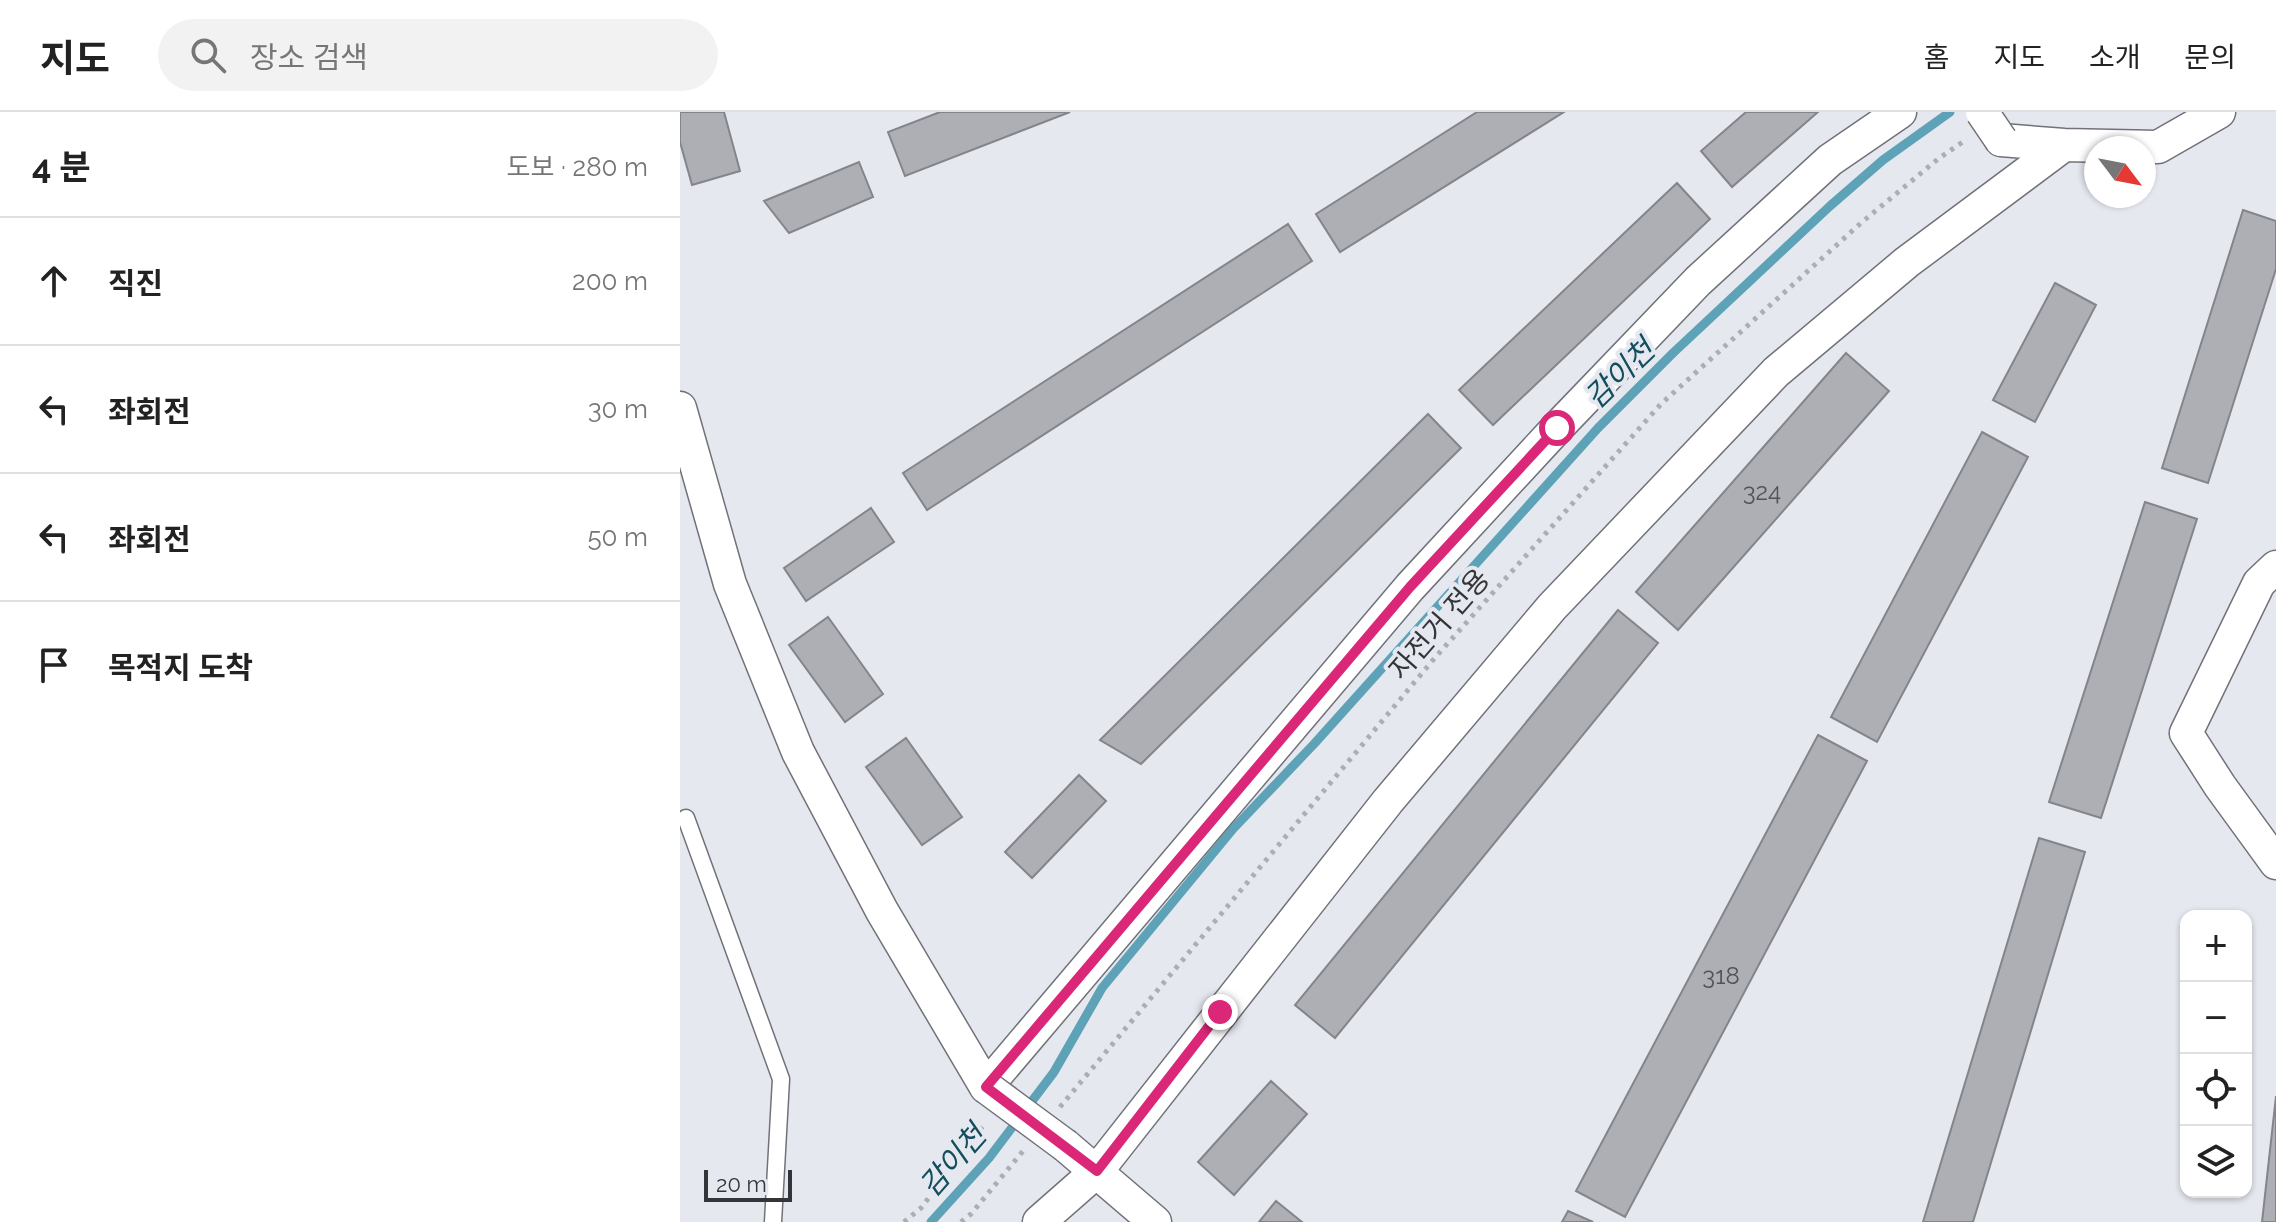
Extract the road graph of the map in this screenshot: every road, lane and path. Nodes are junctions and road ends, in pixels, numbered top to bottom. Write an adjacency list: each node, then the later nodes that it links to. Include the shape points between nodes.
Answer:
1 (1900, 112): 9 (street, via 1830,160 1698,281 1557,428 1410,587)
2 (2219, 112): 4 (street, via 2158,147)
3 (1985, 129): 4 (street); 10 (path, 자전거 전용, via 1938,159 1861,223 1661,404 1433,660)
4 (2064, 145): 12 (street, via 1907,262 1776,372 1552,607 1388,801)
5 (680, 408): 9 (street, via 730,584 798,752 882,911)
6 (2276, 567): 8 (street, via 2259,583 2186,733)
7 (686, 818): 14 (lane, via 781,1079)
8 (2276, 863)
9 (986, 1087): 12 (street, bridge)
10 (1051, 1117)
11 (1031, 1141): 15 (path)
12 (1097, 1171): 13 (street); 16 (street)
13 (1047, 1220)
14 (773, 1222)
15 (961, 1222)
16 (1155, 1222)

